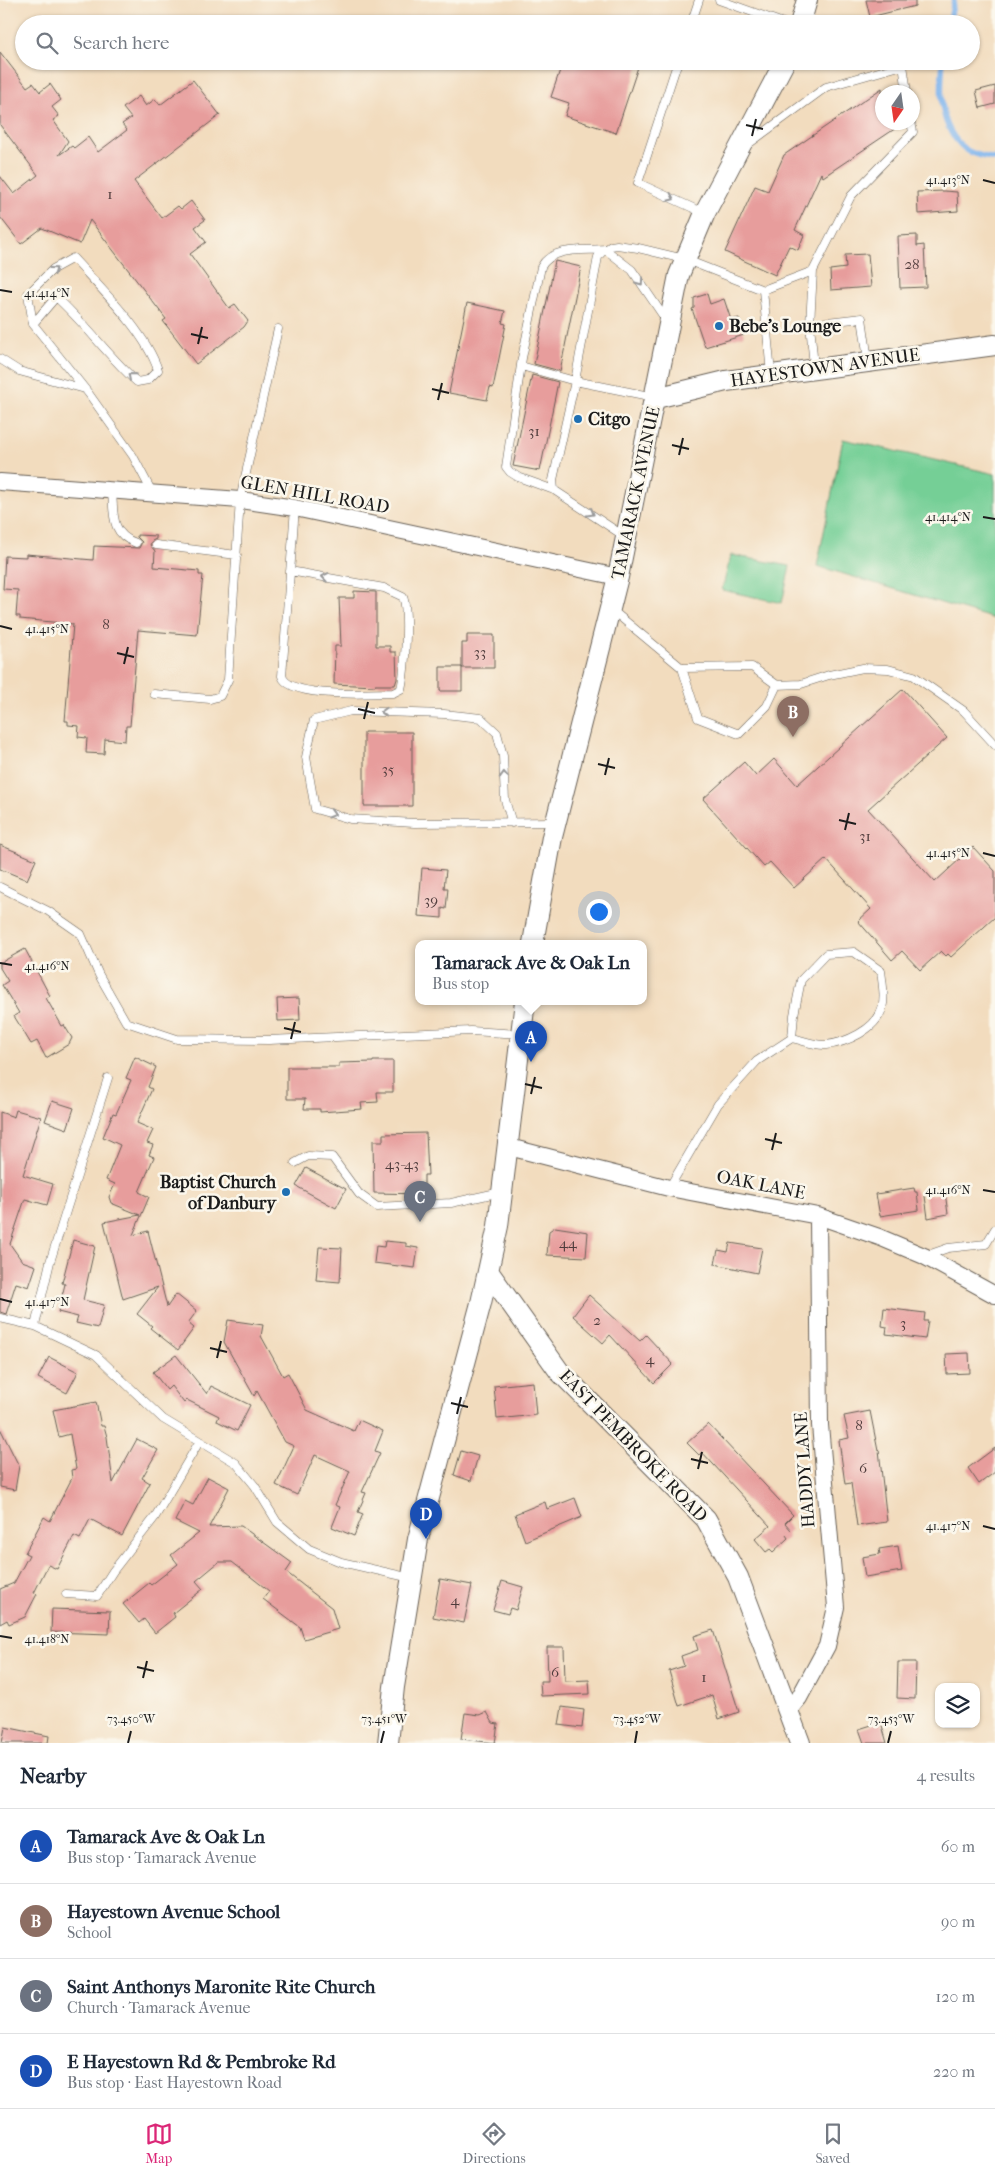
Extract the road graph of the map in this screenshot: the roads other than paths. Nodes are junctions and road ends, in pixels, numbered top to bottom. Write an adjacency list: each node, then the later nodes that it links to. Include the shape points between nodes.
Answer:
1 (699, 0): 4 (lane)
2 (719, 0): 5 (lane)
3 (807, 0): 6 (street)
4 (694, 15)
5 (761, 15)
6 (803, 15)
7 (675, 70): 14 (lane, one-way to 14, via 638,182)
8 (780, 70): 13 (street, TAMARACK AVENUE)
9 (888, 70): 13 (lane, via 826,87)
10 (904, 70): 11 (lane)
11 (906, 85)
12 (913, 130): 17 (lane, via 851,196)
13 (738, 152): 14 (street, TAMARACK AVENUE)
14 (705, 213): 16 (street, TAMARACK AVENUE)
15 (605, 249): 16 (lane, via 617,245); 21 (lane, one-way to 21, via 632,270); 26 (lane, via 563,252 545,260 536,286); 29 (lane, via 598,257 594,272)
16 (684, 259): 18 (lane); 21 (street, TAMARACK AVENUE)
17 (814, 270): 18 (lane); 20 (lane)
18 (764, 290): 28 (lane)
19 (33, 324): 19 (lane, one-way to 19, via 28,294 53,269 73,258 120,310 153,354 158,370 148,380 137,382 56,297); 30 (lane)
20 (810, 324): 25 (lane, via 862,318); 27 (lane)
21 (670, 326): 31 (street, TAMARACK AVENUE)
22 (278, 329): 36 (lane)
23 (995, 346): 25 (street, HAYESTOWN AVENUE)
24 (0, 359): 30 (lane, via 19,371)
25 (868, 362): 27 (street, HAYESTOWN AVENUE)
26 (521, 366): 29 (lane); 33 (lane, via 506,467 518,477)
27 (814, 369): 28 (street, HAYESTOWN AVENUE)
28 (771, 375): 31 (street, HAYESTOWN AVENUE, via 726,381)
29 (575, 381): 31 (lane); 33 (lane, via 553,480)
30 (85, 389): 35 (lane, via 133,456)
31 (656, 398): 38 (street, TAMARACK AVENUE)
32 (0, 482): 34 (street, GLEN HILL ROAD)
33 (554, 490): 38 (lane, one-way to 38)
34 (112, 491): 35 (street, GLEN HILL ROAD); 39 (lane, via 117,528 120,534)
35 (153, 494): 36 (street, GLEN HILL ROAD)
36 (240, 500): 37 (street, GLEN HILL ROAD); 41 (lane)
37 (295, 508): 42 (lane); 43 (street, GLEN HILL ROAD)
38 (627, 538): 43 (street, TAMARACK AVENUE)
39 (136, 542)
40 (156, 545): 41 (lane)
41 (237, 555): 47 (lane, via 226,688 220,696 210,698)
42 (290, 571): 42 (lane, one-way to 42, via 284,682 306,690 332,693 393,693 401,689 403,597 384,588)
43 (618, 577): 44 (street, TAMARACK AVENUE)
44 (610, 608): 45 (lane); 49 (street, TAMARACK AVENUE)
45 (682, 668): 46 (lane, via 752,667); 46 (lane, via 698,718 739,734 767,706)
46 (777, 685): 48 (lane, via 802,684 863,668 888,669 914,676 964,711)
47 (154, 694)
48 (995, 745)
49 (556, 822): 50 (lane); 52 (street, TAMARACK AVENUE)
50 (512, 823): 50 (lane, one-way to 50, via 505,800 503,756 497,733 481,718 351,710 314,720 306,757 315,809 350,819 405,823)
51 (0, 887): 54 (lane, via 48,911 81,934 99,975 126,1022 177,1039 269,1040 471,1031)
52 (534, 940)
53 (525, 1005): 54 (street)
54 (521, 1034): 57 (street)
55 (792, 1038): 55 (lane, via 826,1046 853,1038 873,1026 882,1012 881,971 854,952 826,954 801,980); 59 (lane, via 756,1061 718,1104)
56 (108, 1078): 67 (lane, via 50,1262)
57 (508, 1147): 59 (street, OAK LANE); 60 (street)
58 (295, 1163): 60 (lane, via 308,1156 332,1158 359,1194 378,1207 451,1203)
59 (669, 1188): 61 (street, OAK LANE)
60 (503, 1191): 64 (street)
61 (818, 1216): 63 (street, OAK LANE); 71 (street, HADDY LANE, via 820,1425 836,1607 827,1646)
62 (995, 1229): 63 (lane, via 986,1244 948,1248)
63 (924, 1256): 65 (street, OAK LANE)
64 (488, 1272): 69 (street); 71 (street, EAST PEMBROKE ROAD, via 559,1371 706,1519 738,1576)
65 (995, 1296)
66 (0, 1318): 67 (lane)
67 (35, 1326): 68 (lane, via 96,1355 163,1419)
68 (199, 1442): 69 (lane, via 236,1463 277,1522 309,1549 341,1562); 70 (lane, via 155,1517 97,1596)
69 (411, 1578): 72 (street)
70 (66, 1594)
71 (789, 1710): 73 (street, EAST PEMBROKE ROAD)
72 (388, 1743)
73 (800, 1743)

